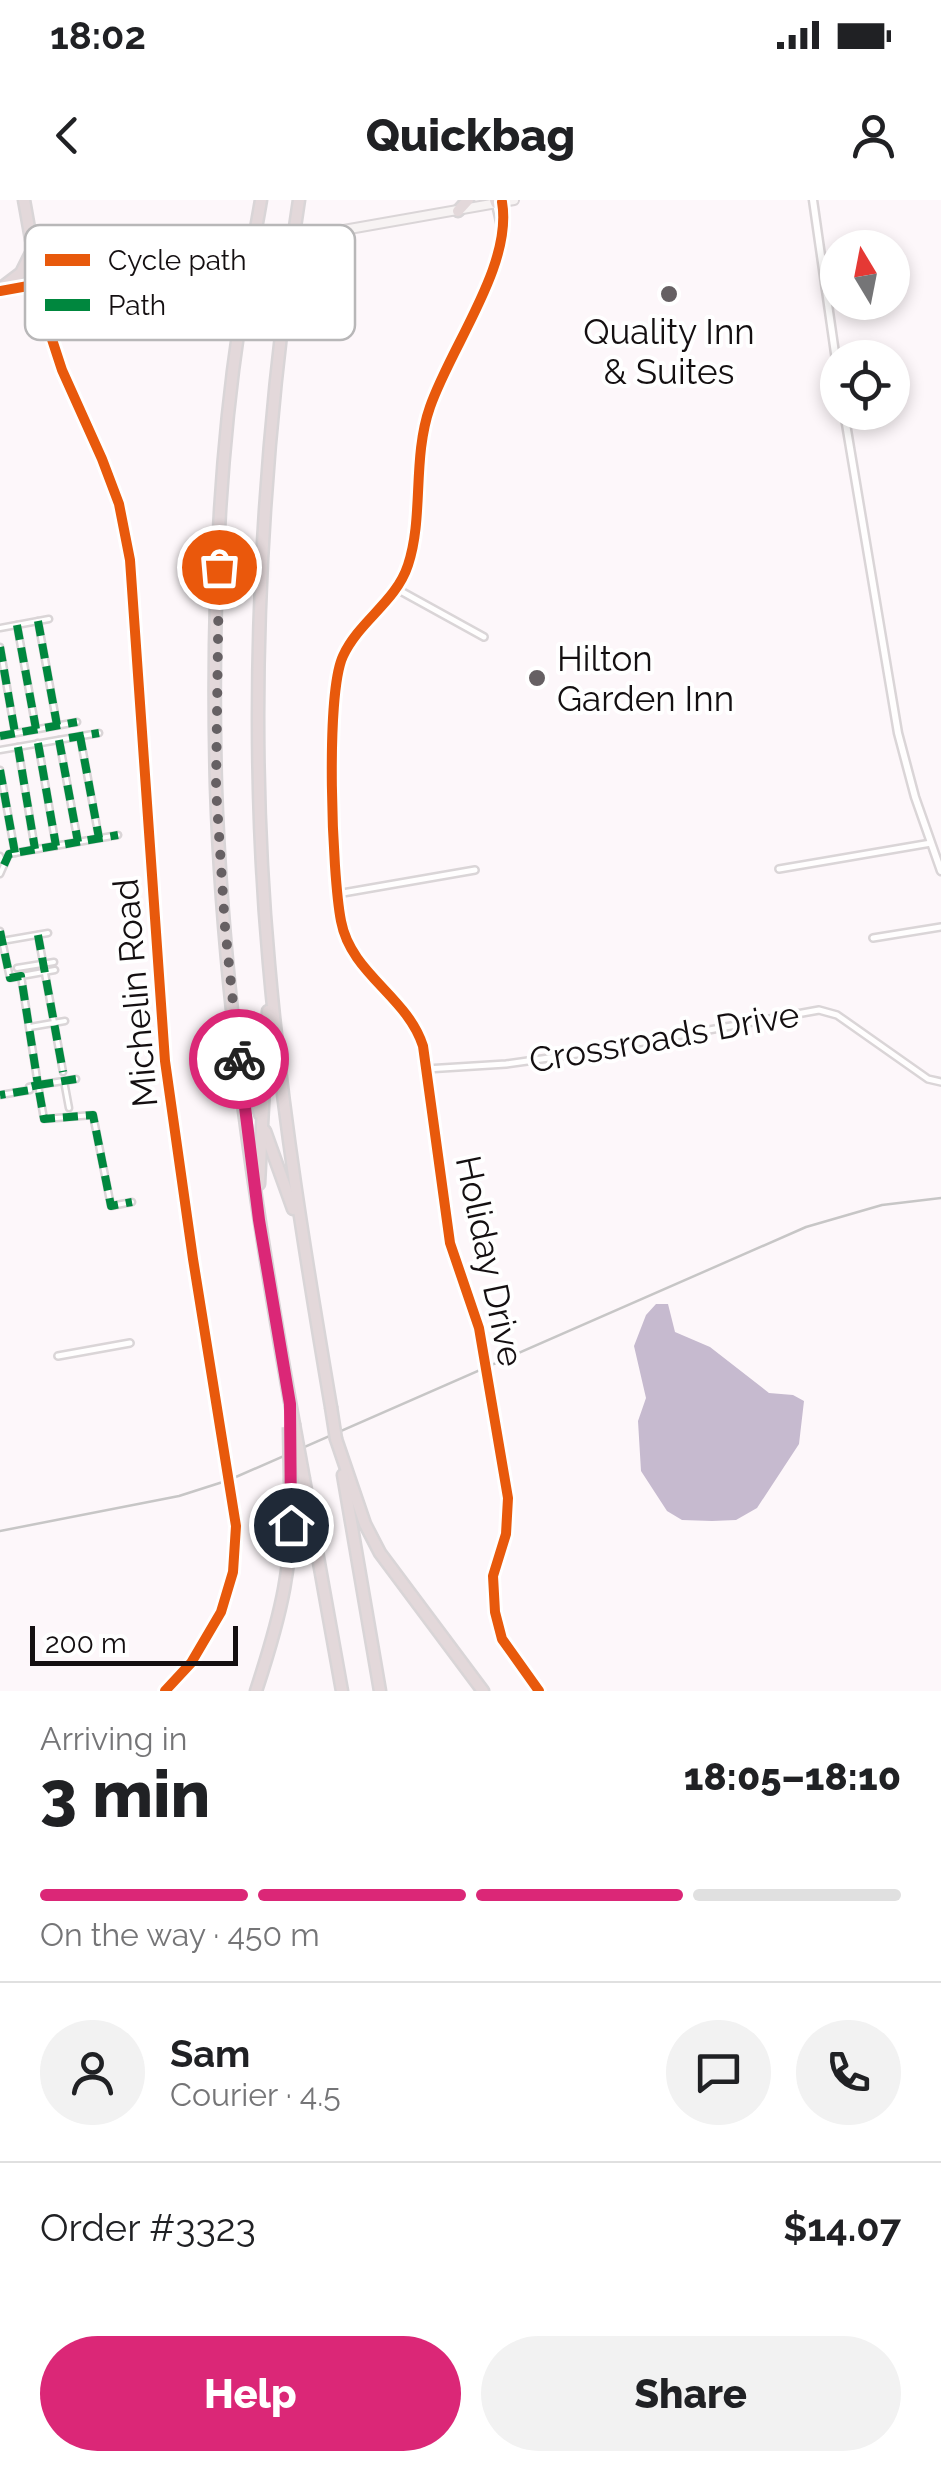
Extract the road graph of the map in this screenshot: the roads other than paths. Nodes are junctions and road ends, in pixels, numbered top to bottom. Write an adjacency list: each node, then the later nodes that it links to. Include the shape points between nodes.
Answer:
1 (28, 200): 7 (highway); 8 (highway)
2 (299, 200): 9 (highway)
3 (468, 200): 6 (highway)
4 (813, 200): 17 (street)
5 (502, 201): 6 (main road); 19 (street, Holiday Drive, via 506,222 497,260 429,409 413,542)
6 (458, 210): 10 (main road, bridge)
7 (30, 225)
8 (32, 225)
9 (296, 225)
10 (355, 228)
11 (25, 266): 13 (highway)
12 (25, 286): 13 (street)
13 (0, 290)
14 (53, 340): 86 (street, Michelin Road, via 110,478 130,560 164,1061 235,1512 233,1572 220,1612 192,1663)
15 (237, 340): 66 (highway, via 219,567 216,788)
16 (282, 340): 59 (highway, via 262,570)
17 (833, 340)
18 (847, 430): 41 (street, via 898,733)
19 (396, 589): 24 (street); 51 (street, Holiday Drive, via 355,634 336,673)
20 (48, 619): 21 (street)
21 (38, 621): 22 (street); 27 (street)
22 (17, 625): 23 (street); 28 (street)
23 (0, 628)
24 (484, 637)
25 (0, 647): 29 (street)
26 (77, 722): 27 (street)
27 (57, 726): 28 (street)
28 (36, 729): 29 (street)
29 (15, 733): 31 (street)
30 (99, 733): 32 (street)
31 (0, 736)
32 (80, 736): 33 (street); 39 (street)
33 (59, 740): 34 (street); 40 (street)
34 (38, 744): 35 (street); 42 (street)
35 (18, 747): 36 (street); 43 (street)
36 (0, 750)
37 (0, 770): 44 (street)
38 (118, 835): 39 (street)
39 (99, 838): 40 (street)
40 (78, 842): 42 (street)
41 (934, 843): 47 (street); 49 (street)
42 (56, 846): 43 (street)
43 (35, 849): 44 (street)
44 (15, 853): 46 (street)
45 (0, 856): 46 (street)
46 (4, 865): 50 (street)
47 (779, 869)
48 (475, 870): 51 (street)
49 (941, 872)
50 (0, 874)
51 (338, 894): 70 (street, Holiday Drive, via 350,947 411,1018)
52 (941, 927): 56 (street)
53 (0, 931): 57 (street)
54 (48, 933): 55 (street)
55 (38, 934): 57 (street); 61 (street)
56 (873, 938)
57 (1, 941): 58 (street)
58 (2, 954): 65 (street, via 10,978)
59 (268, 960): 78 (highway); 81 (highway)
60 (54, 962): 61 (street)
61 (43, 964): 62 (street); 64 (street)
62 (17, 968)
63 (55, 970): 64 (street)
64 (45, 972): 65 (street); 68 (street)
65 (21, 976): 69 (street)
66 (232, 984): 78 (highway); 80 (highway)
67 (65, 1021): 68 (street)
68 (54, 1023): 69 (street); 71 (street)
69 (30, 1027): 75 (street)
70 (426, 1069): 74 (street, Crossroads Drive, via 545,1059 820,1010); 91 (street, Holiday Drive, via 450,1243 479,1328 508,1502 493,1576 495,1612 502,1639)
71 (62, 1072)
72 (76, 1079): 73 (street)
73 (64, 1081): 75 (street); 77 (street)
74 (941, 1082)
75 (38, 1084): 76 (street); 79 (street, via 44,1118 93,1114 111,1206)
76 (0, 1095)
77 (69, 1108)
78 (262, 1122): 80 (highway); 81 (highway)
79 (132, 1202)
80 (259, 1220): 84 (highway)
81 (299, 1223): 85 (highway, bridge)
82 (130, 1344): 83 (street)
83 (58, 1356)
84 (291, 1425): 87 (highway, bridge, via 287,1589); 88 (highway, bridge)
85 (342, 1460): 89 (highway); 90 (highway, via 380,1552)
86 (166, 1691)
87 (256, 1691)
88 (342, 1691)
89 (380, 1691)
90 (483, 1691)
91 (539, 1691)

